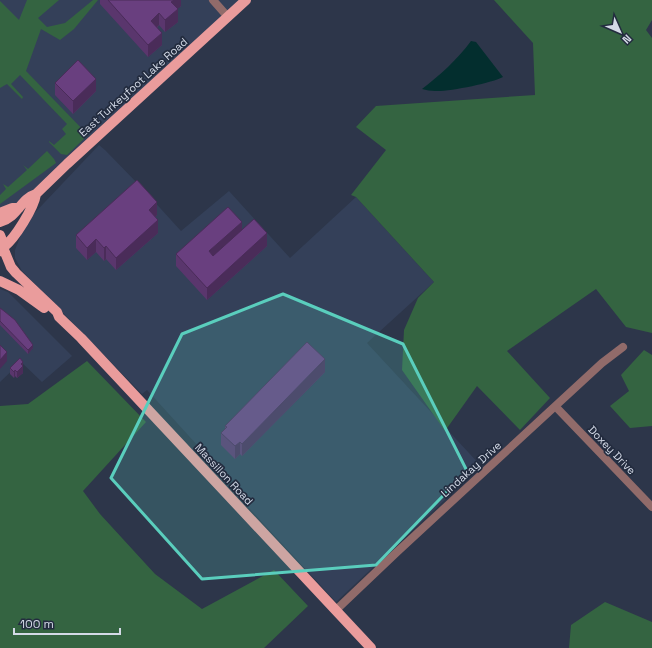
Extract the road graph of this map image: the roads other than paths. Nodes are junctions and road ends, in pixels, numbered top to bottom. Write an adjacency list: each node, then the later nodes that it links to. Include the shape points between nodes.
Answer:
1 (213, 0): 3 (street)
2 (246, 0): 3 (main road, East Turkeyfoot Lake Road)
3 (228, 17): 4 (main road, East Turkeyfoot Lake Road)
4 (36, 194): 5 (main road, East Turkeyfoot Lake Road); 9 (main road, East Turkeyfoot Lake Road, via 35,202)
5 (19, 208): 6 (main road); 7 (main road, East Turkeyfoot Lake Road, via 6,221)
6 (0, 213)
7 (0, 222)
8 (0, 235): 9 (main road, Massillon Road)
9 (2, 252): 11 (main road, Massillon Road, via 16,273 57,312)
10 (0, 281): 11 (main road, Massillon Road, via 19,290 53,316)
11 (59, 317): 15 (main road, Massillon Road)
12 (623, 347): 13 (street, Lindakay Drive, via 602,363)
13 (556, 407): 14 (street, Doxey Drive); 15 (street, Lindakay Drive)
14 (652, 507)
15 (336, 610): 16 (main road, Massillon Road)
16 (371, 648)

